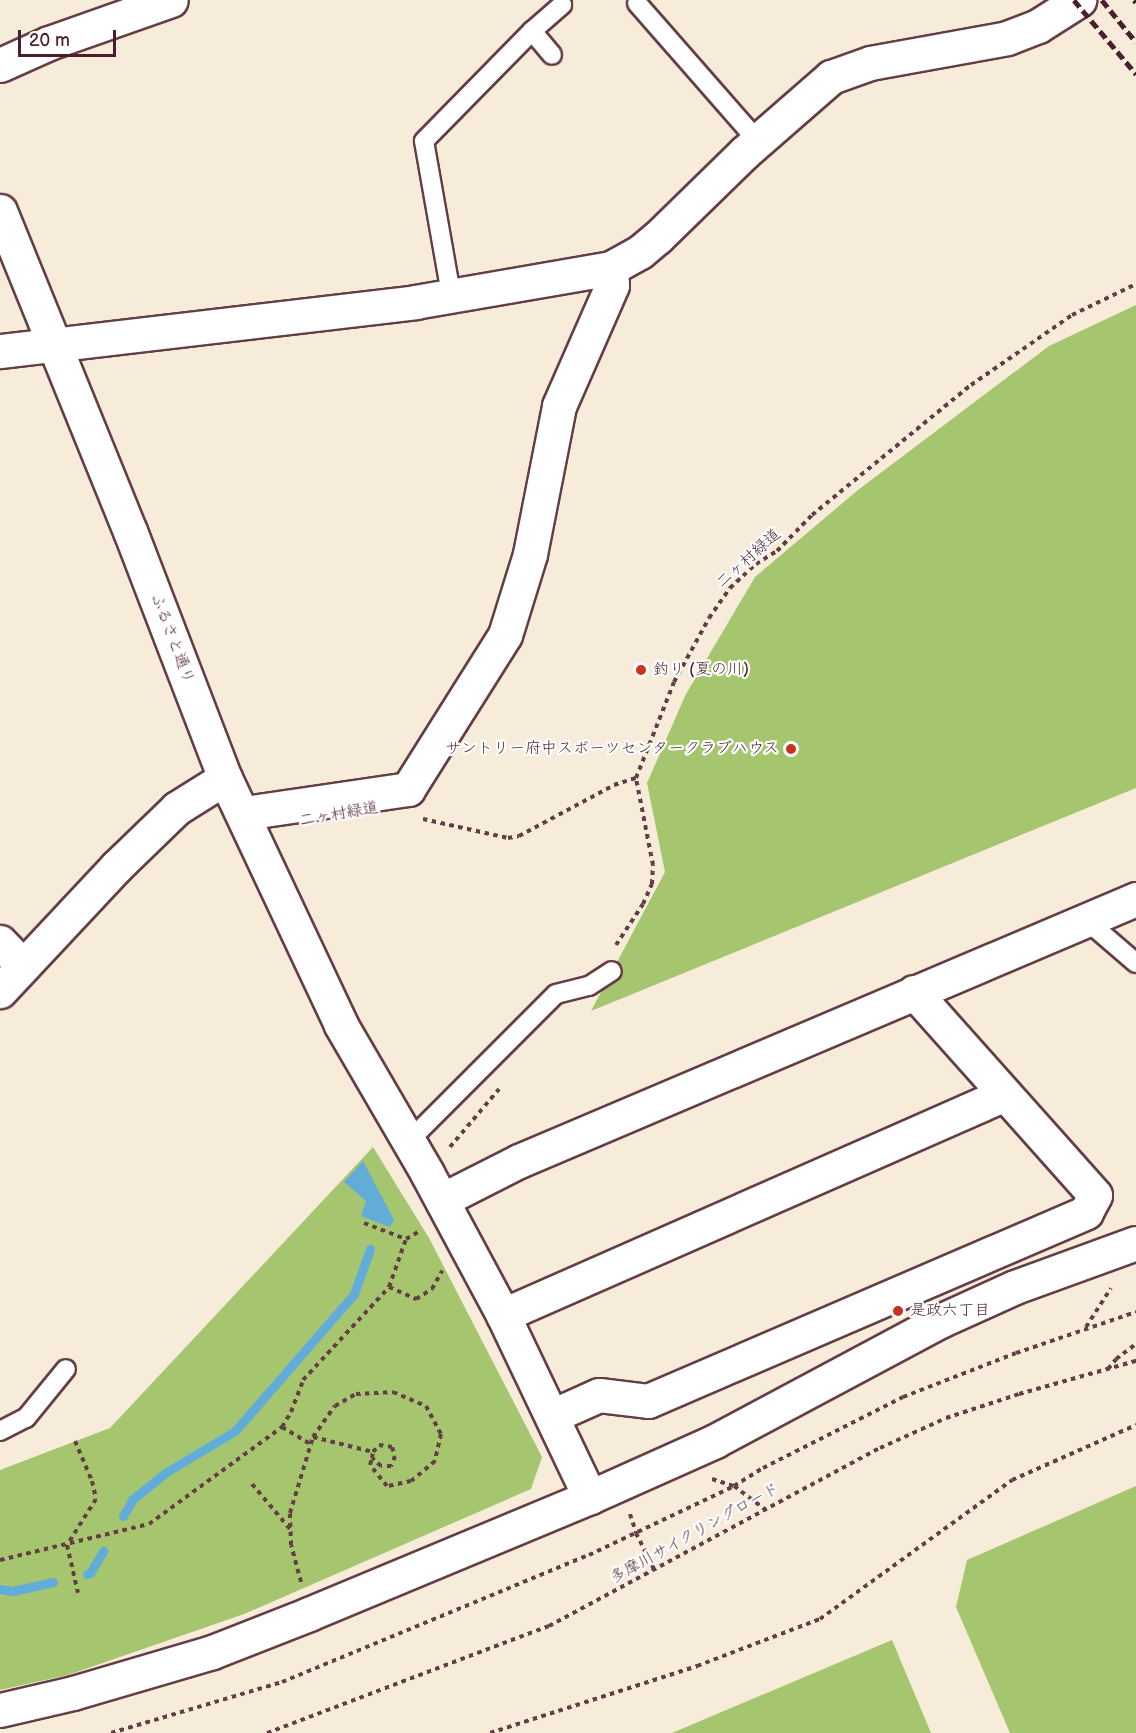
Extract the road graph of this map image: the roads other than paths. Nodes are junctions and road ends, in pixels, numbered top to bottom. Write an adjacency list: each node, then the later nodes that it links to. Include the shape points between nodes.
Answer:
1 (171, 0): 7 (street, via 49,43)
2 (637, 3): 8 (lane)
3 (562, 4): 5 (lane)
4 (1062, 5): 8 (street, via 1007,38 870,63 831,77)
5 (532, 31): 6 (lane); 11 (lane, via 424,141)
6 (552, 55)
7 (0, 65)
8 (758, 141): 10 (street, via 658,237)
9 (0, 211): 12 (street, ふるさと通り)
10 (611, 268): 11 (street); 15 (street, via 612,285 559,406 530,554 506,635 408,789)
11 (451, 294): 12 (street, via 415,302)
12 (55, 346): 13 (street); 14 (street, ふるさと通り)
13 (0, 351)
14 (225, 778): 15 (street, ふるさと通り); 20 (street, via 177,808)
15 (244, 813): 25 (street, ふるさと通り, via 341,1025)
16 (1136, 898): 17 (street)
17 (1086, 920): 19 (lane); 23 (street)
18 (0, 942): 20 (street)
19 (1136, 963)
20 (23, 966): 22 (street)
21 (612, 971): 25 (lane, via 589,986 556,994)
22 (0, 991)
23 (914, 992): 24 (street); 26 (street, via 519,1161)
24 (1005, 1094): 28 (street); 30 (street, via 1095,1195 1086,1212 648,1401 599,1395)
25 (408, 1142): 26 (street, ふるさと通り)
26 (451, 1217): 28 (street, ふるさと通り)
27 (1136, 1243): 32 (street, via 1016,1287 940,1321 715,1441)
28 (503, 1315): 30 (street, ふるさと通り)
29 (66, 1369): 31 (lane, via 26,1418)
30 (552, 1416): 32 (street, ふるさと通り)
31 (0, 1431)
32 (590, 1497): 33 (street, via 212,1652 73,1694)
33 (0, 1710)

